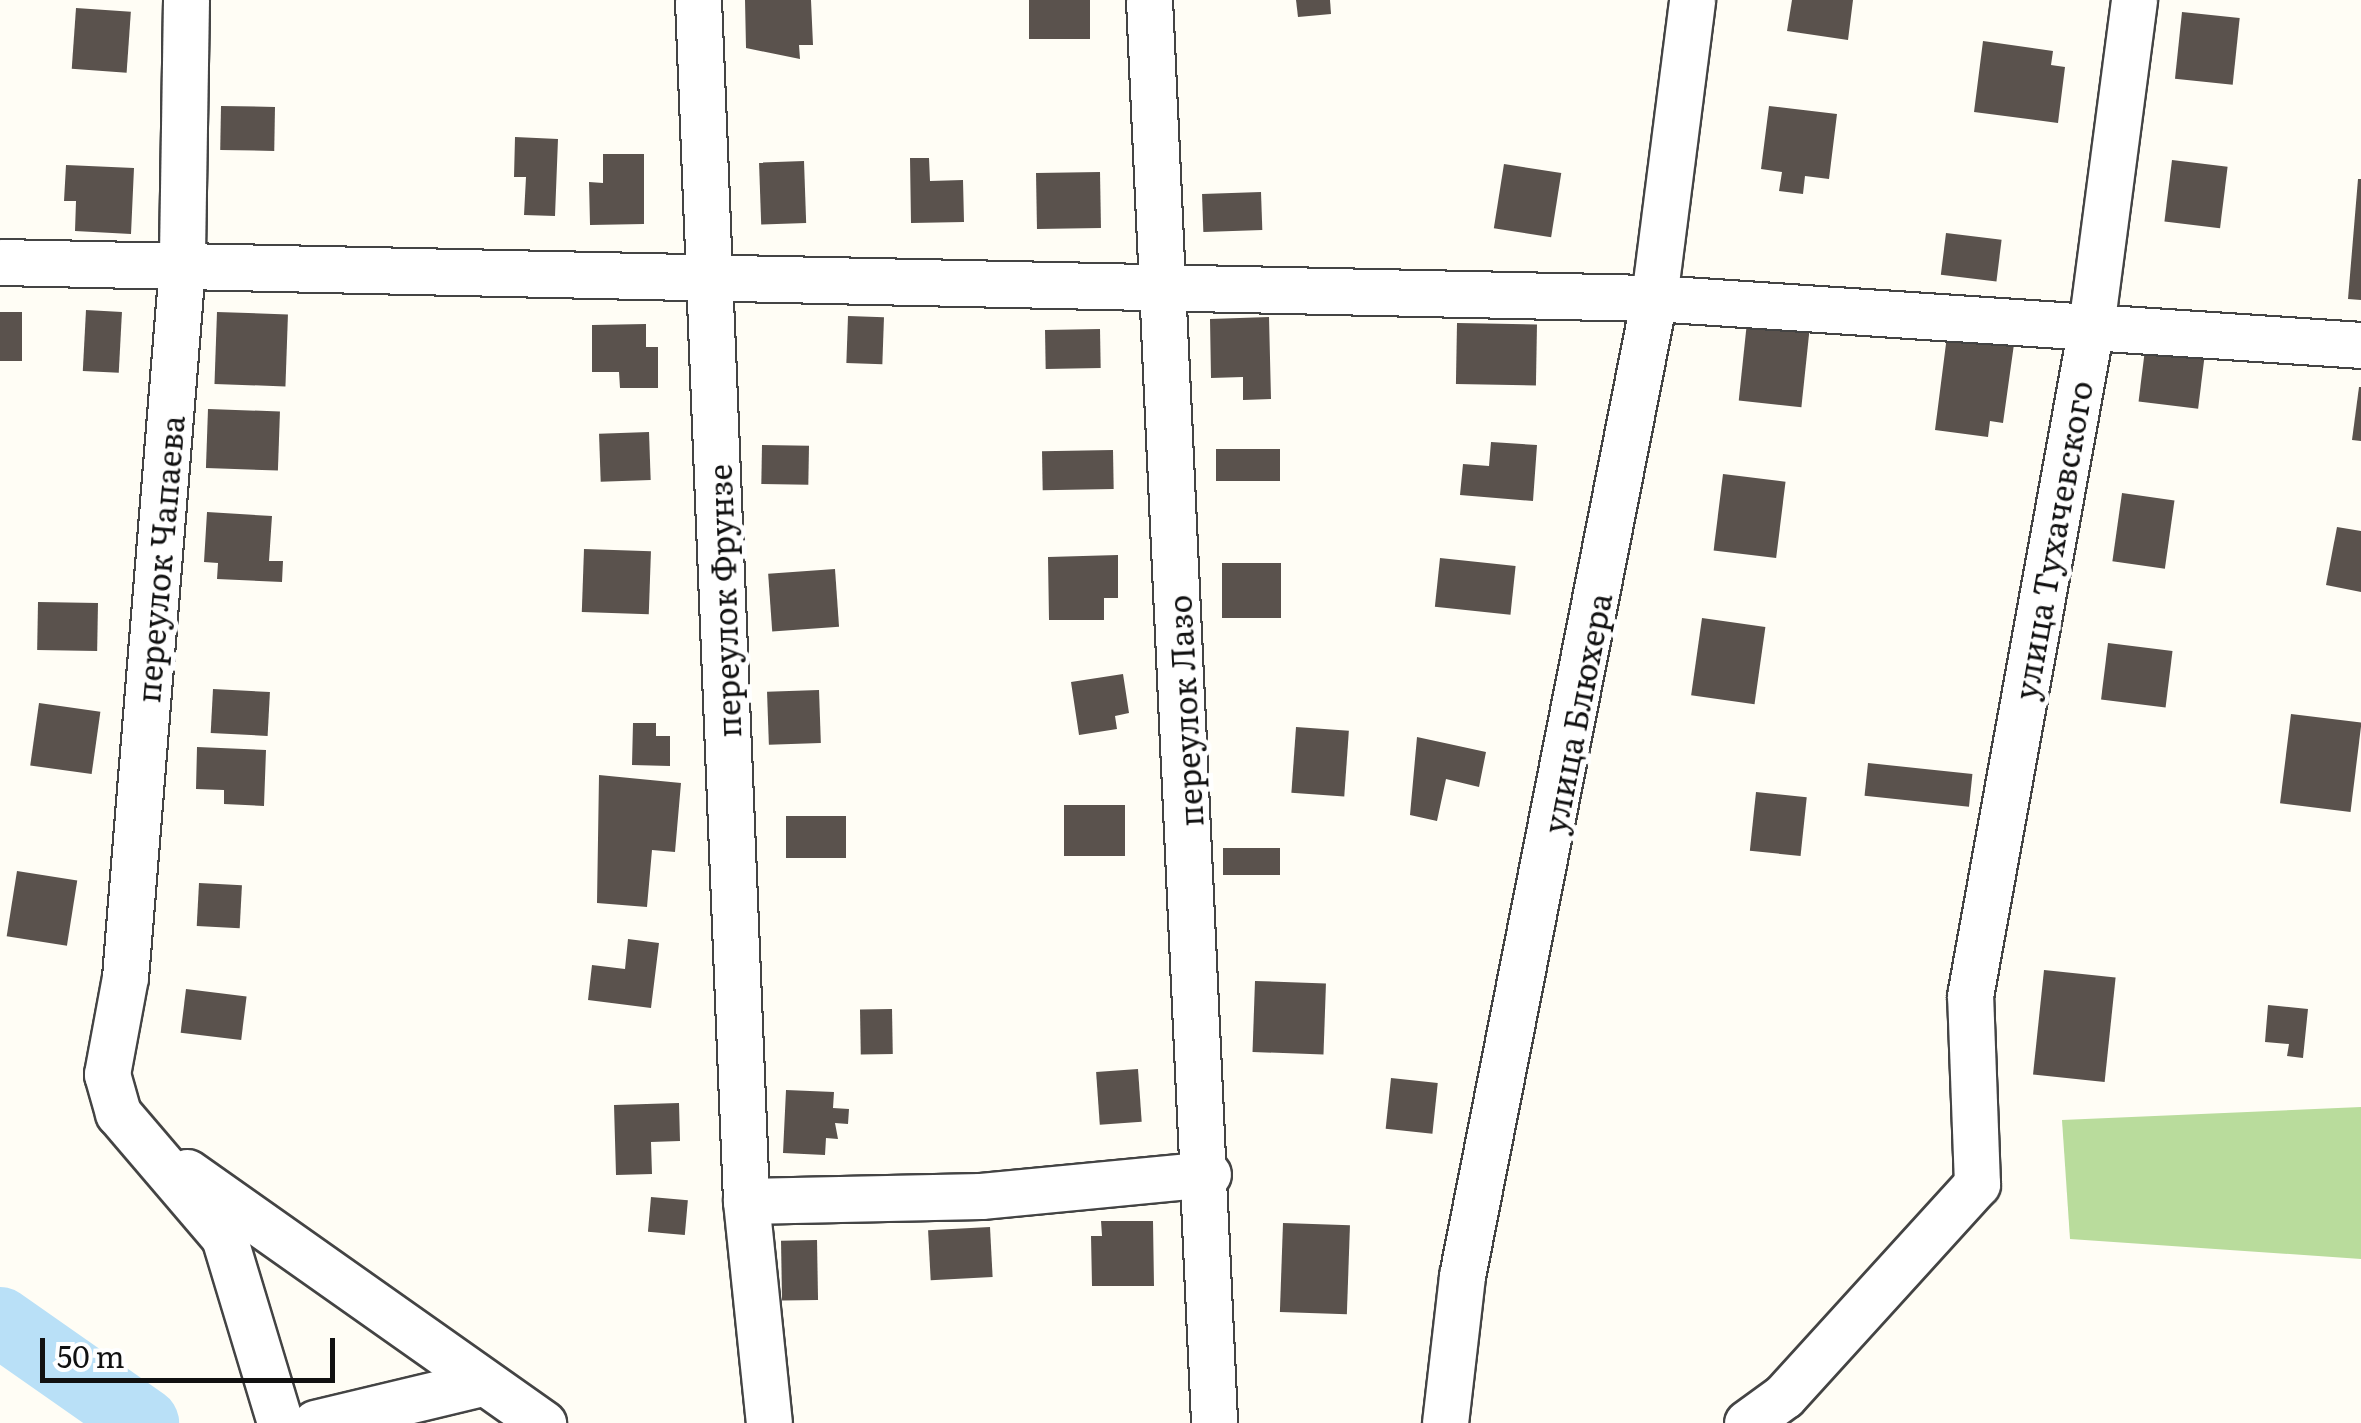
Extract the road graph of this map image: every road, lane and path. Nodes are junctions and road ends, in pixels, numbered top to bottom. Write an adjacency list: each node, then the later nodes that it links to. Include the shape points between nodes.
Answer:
1 (186, 0): 7 (street, переулок Чапаева)
2 (698, 0): 8 (street, переулок Фрунзе)
3 (1149, 0): 9 (street, переулок Лазо)
4 (1692, 0): 10 (street, улица Блюхера)
5 (2134, 0): 11 (street, улица Тухачевского)
6 (0, 262): 7 (street)
7 (182, 266): 8 (street); 13 (street, переулок Чапаева, via 126,977 107,1074 118,1113)
8 (711, 277): 9 (street); 15 (street, переулок Фрунзе)
9 (1162, 287): 10 (street); 14 (street, переулок Лазо)
10 (1654, 298): 11 (street); 22 (street, улица Блюхера, via 1462,1276)
11 (2091, 327): 12 (street); 23 (street, улица Тухачевского, via 1970,996 1977,1184 1784,1396)
12 (2361, 345)
13 (156, 1152): 16 (street); 17 (street, via 224,1236)
14 (1208, 1174): 15 (street, via 981,1196); 21 (street, переулок Лазо)
15 (746, 1201): 20 (street, переулок Фрунзе)
16 (482, 1383): 18 (street); 19 (street)
17 (280, 1423)
18 (315, 1423)
19 (543, 1423)
20 (769, 1423)
21 (1214, 1423)
22 (1445, 1423)
23 (1747, 1423)

